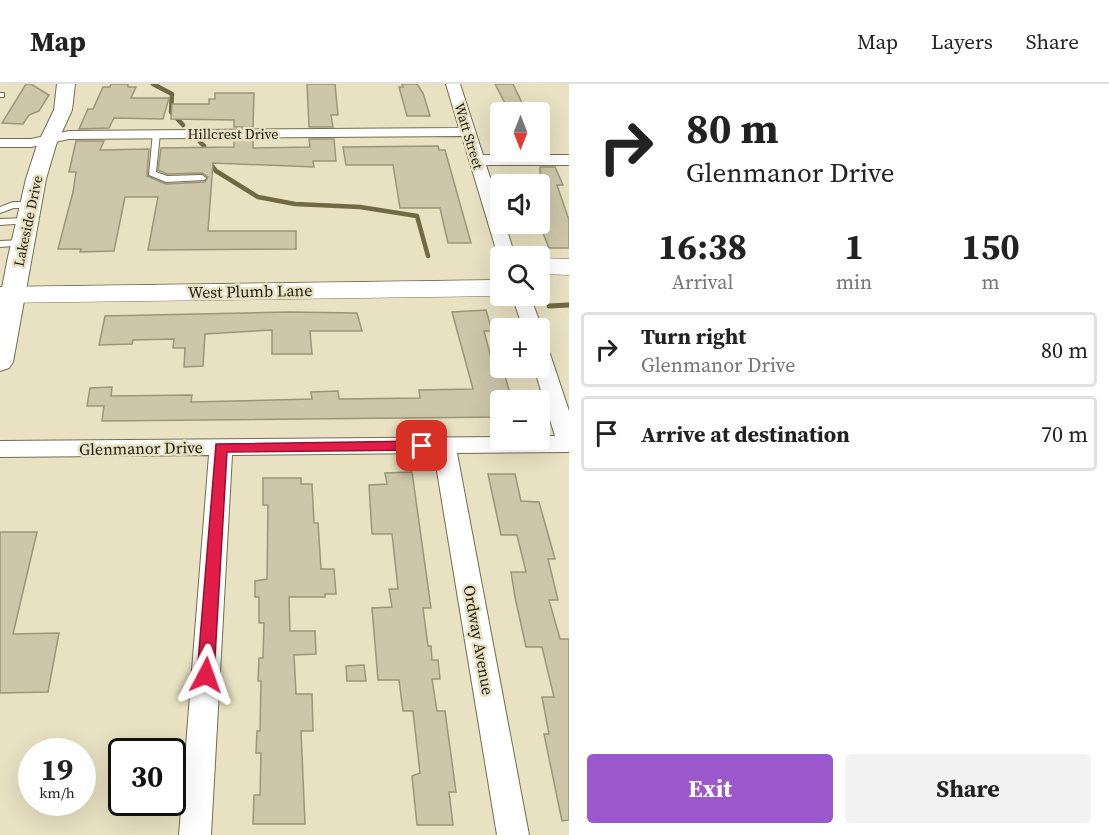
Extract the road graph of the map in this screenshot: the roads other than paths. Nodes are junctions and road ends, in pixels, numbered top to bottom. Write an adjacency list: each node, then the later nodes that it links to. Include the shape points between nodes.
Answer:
1 (66, 84): 5 (street, Lakeside Drive, via 67,96)
2 (453, 84): 3 (street, Watt Street)
3 (467, 132): 4 (street, Hillcrest Drive); 7 (street, Watt Street)
4 (156, 134): 5 (street, Hillcrest Drive, via 69,135); 9 (lane, via 152,173 166,179)
5 (48, 139): 6 (street, Hillcrest Drive); 11 (street, Lakeside Drive)
6 (0, 143)
7 (476, 160): 8 (street); 15 (street, Watt Street)
8 (569, 160)
9 (202, 178)
10 (0, 210): 11 (lane, via 13,205)
11 (28, 213): 12 (lane); 13 (street, Lakeside Drive)
12 (0, 222)
13 (22, 243): 14 (lane); 19 (street, Lakeside Drive)
14 (0, 244)
15 (504, 246)
16 (490, 266): 19 (main road, West Plumb Lane)
17 (550, 266): 18 (main road)
18 (569, 267)
19 (7, 284): 20 (main road, West Plumb Lane); 23 (street, Lakeside Drive)
20 (490, 288)
21 (550, 288): 22 (main road)
22 (569, 288)
23 (0, 362)
24 (548, 378): 25 (street)
25 (569, 444): 26 (street, Glenmanor Drive)
26 (444, 445): 27 (street, Glenmanor Drive); 30 (street, Ordway Avenue)
27 (221, 447): 28 (street, Glenmanor Drive); 29 (street)
28 (0, 449)
29 (195, 835)
30 (513, 835)

